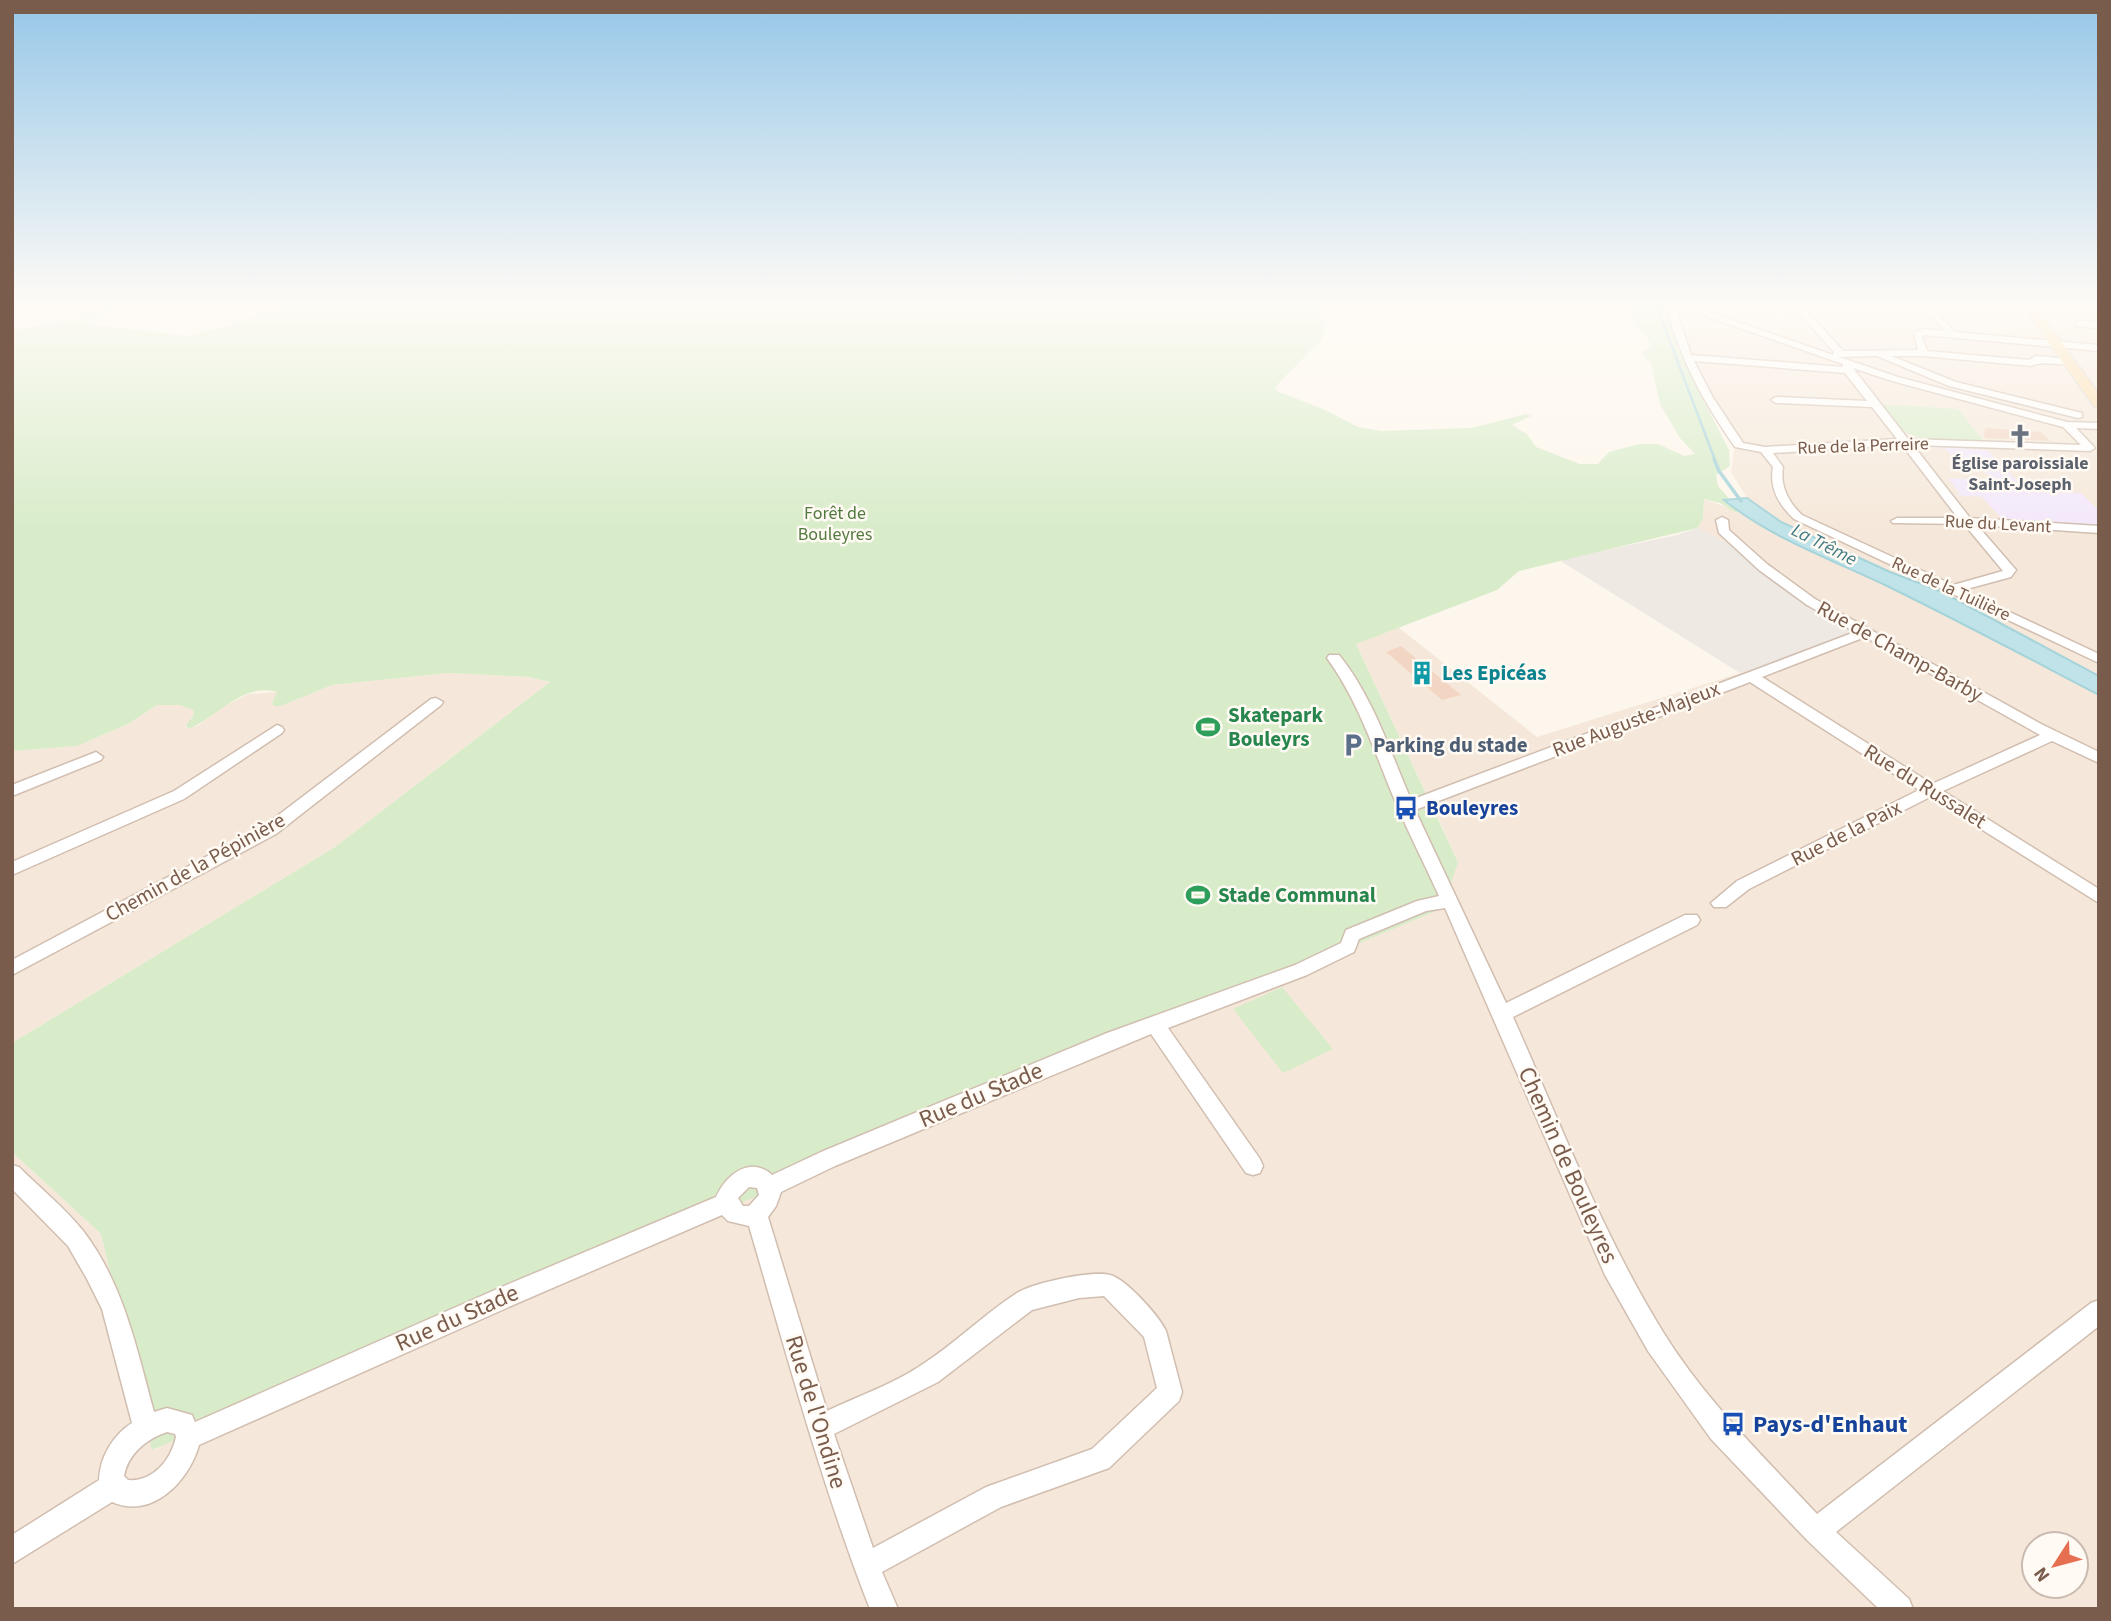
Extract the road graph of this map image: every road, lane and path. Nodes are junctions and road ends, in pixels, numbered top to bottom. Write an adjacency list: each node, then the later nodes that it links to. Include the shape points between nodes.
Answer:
1 (1698, 381): 14 (street, Rue de la Perreire, via 1739,445)
2 (1858, 381): 8 (street)
3 (1900, 381): 10 (street)
4 (1947, 381): 9 (street)
5 (2083, 381): 7 (main road)
6 (1776, 400): 8 (street)
7 (2099, 403)
8 (1875, 404): 12 (street)
9 (2078, 415)
10 (2067, 425): 11 (street); 13 (street)
11 (2099, 426)
12 (1906, 442): 13 (street, Rue de la Perreire); 14 (street, Rue de la Perreire); 17 (street)
13 (2090, 448): 15 (street)
14 (1765, 450): 20 (street, Rue de la Tuilière, via 1778,467 1785,504 1798,517)
15 (2099, 458)
16 (1722, 520): 21 (street, Rue de Champ-Barby, via 1723,531 1777,578)
17 (1966, 520): 18 (street, Rue du Levant); 19 (street, Rue du Levant); 20 (street, via 2009,572)
18 (1897, 521)
19 (2099, 530)
20 (1954, 589): 23 (street, Rue de la Tuilière)
21 (1867, 632): 24 (street, Rue Auguste-Majeux); 27 (street, Rue de Champ-Barby)
22 (1334, 658): 32 (street, Chemin de Bouleyres, via 1359,696)
23 (2099, 659)
24 (1751, 676): 30 (street, Rue du Russalet); 32 (street, Rue Auguste-Majeux)
25 (436, 702): 38 (street, Chemin de la Pépinière, via 270,830)
26 (277, 730): 33 (street, via 179,795)
27 (2052, 735): 29 (street, Rue de Champ-Barby); 30 (street, Rue de la Paix)
28 (96, 757): 31 (street)
29 (2099, 758)
30 (1931, 790): 34 (street, Rue du Russalet); 36 (street, Rue de la Paix, via 1743,885)
31 (12, 791)
32 (1406, 808): 35 (street, Chemin de Bouleyres)
33 (12, 869)
34 (2099, 897)
35 (1451, 901): 39 (street, Chemin de Bouleyres); 40 (street, Rue du Stade, via 1423,905 1352,935 1348,947 1301,970)
36 (1720, 903)
37 (1691, 920): 39 (street)
38 (12, 968)
39 (1501, 1014): 51 (street, Chemin de Bouleyres, via 1613,1267 1656,1343 1720,1430)
40 (1155, 1025): 41 (street); 43 (street, Rue du Stade)
41 (1253, 1166)
42 (12, 1174): 47 (street, via 76,1238 95,1271 113,1306)
43 (769, 1186): 44 (street, Rue du Stade, via 758,1177 741,1180 732,1187); 45 (street, via 767,1205)
44 (727, 1203): 45 (street, via 741,1216); 49 (street, Rue du Stade)
45 (756, 1214): 48 (street, Rue de l'Ondine)
46 (2099, 1311): 51 (street)
47 (146, 1427): 49 (street, via 178,1421); 50 (street, via 117,1455 112,1466)
48 (819, 1427): 53 (street, Rue de l'Ondine); 53 (street, via 930,1374 1026,1300 1108,1285 1154,1331 1170,1392 1100,1459 995,1496)
49 (189, 1437): 50 (street, via 181,1464 154,1488 131,1494)
50 (113, 1486): 52 (street)
51 (1816, 1531): 55 (street, Chemin de Bouleyres)
52 (12, 1551)
53 (866, 1566): 54 (street, Rue de l'Ondine)
54 (884, 1609)
55 (1899, 1609)

